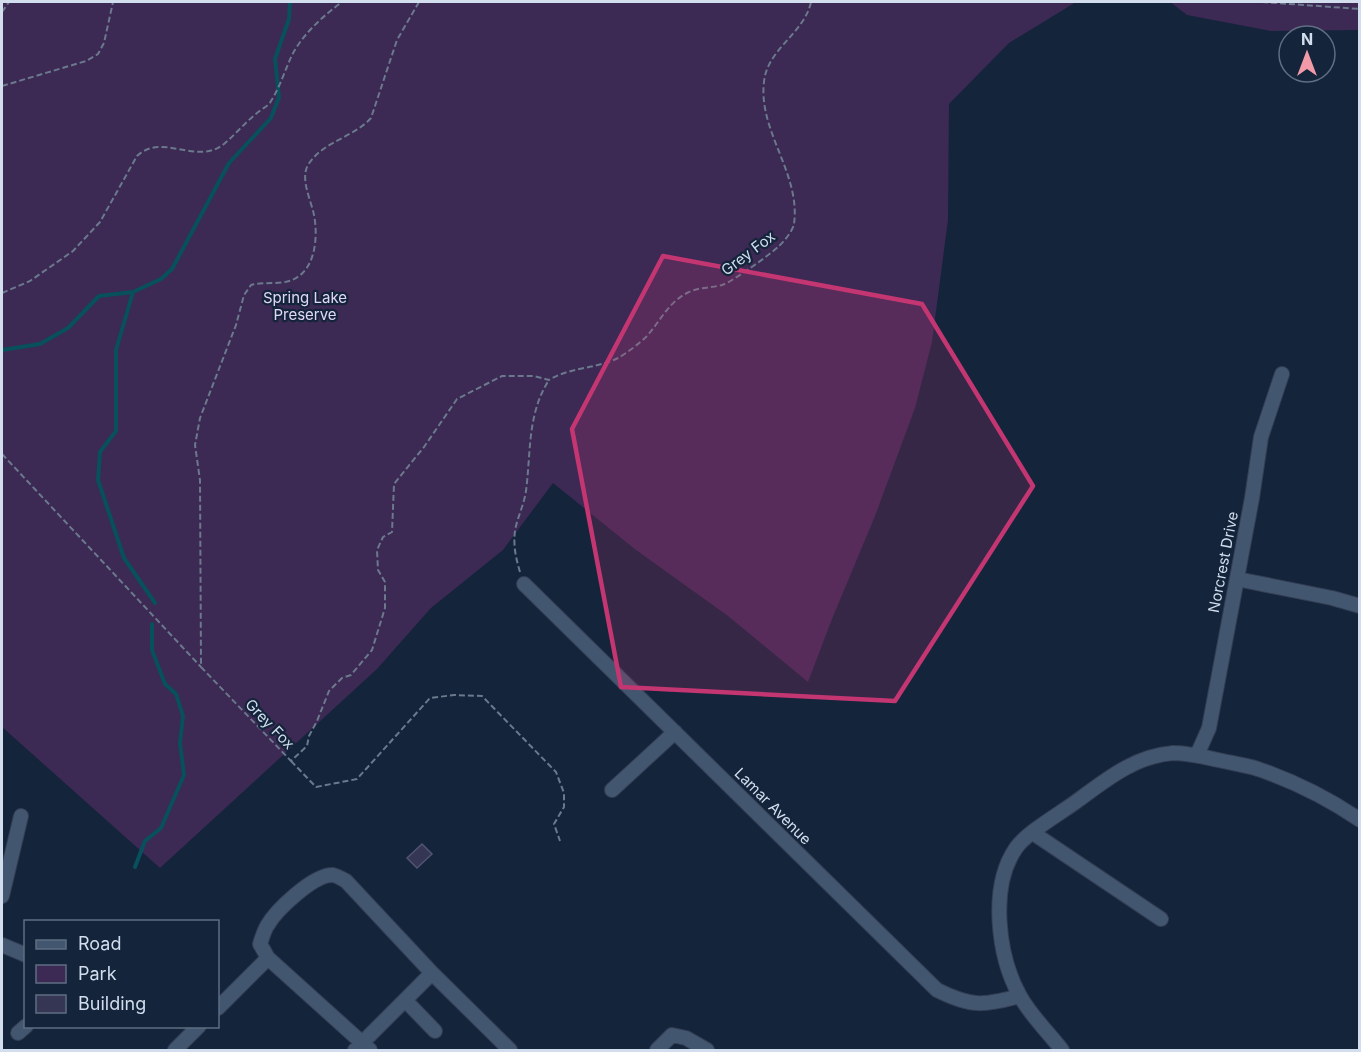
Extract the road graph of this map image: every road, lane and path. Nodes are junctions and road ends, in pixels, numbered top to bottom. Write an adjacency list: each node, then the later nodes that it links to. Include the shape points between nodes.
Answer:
1 (9, 2): 8 (path)
2 (113, 2): 9 (path, via 98,54)
3 (342, 2): 10 (path, via 320,19 293,52 270,103 222,145 201,153 166,146 144,150 100,222 73,251 30,281)
4 (419, 2): 17 (path, via 398,40 371,118 363,127 324,148 307,166 306,183 315,217 310,263 297,278 250,285 200,418 195,446 200,480)
5 (811, 2): 12 (path, Grey Fox, via 798,29 766,69 763,85 767,115 794,193 794,226 779,246 725,284 690,291 673,301 646,336 619,357)
6 (1262, 2): 7 (path)
7 (1359, 9)
8 (2, 12)
9 (2, 86)
10 (2, 292)
11 (1282, 374): 14 (street, Norcrest Drive, via 1261,437)
12 (549, 380): 15 (path, via 531,426 526,494 515,531 516,557); 20 (path, Grey Fox, via 502,376 457,399 394,484 392,532 383,537 377,550 378,570 385,582 385,608 372,650 351,675 329,691 307,746)
13 (2, 454): 17 (path, Grey Fox)
14 (1237, 579): 16 (street); 19 (street, Norcrest Drive, via 1209,728)
15 (524, 584): 18 (street, Lamar Avenue)
16 (1359, 606)
17 (201, 668): 20 (path, Grey Fox)
18 (675, 732): 21 (street); 33 (street, Lamar Avenue, via 937,990 960,1001 992,1004)
19 (1197, 755): 23 (street, via 1258,769); 24 (street, via 1152,756 1121,769)
20 (291, 761): 26 (path, via 316,787 357,779 430,698 482,696 556,772 564,793 564,807 554,824)
21 (612, 790)
22 (21, 816): 25 (street)
23 (1359, 820)
24 (1033, 833): 28 (street); 33 (street, via 1016,847 999,894 1000,930)
25 (8, 841): 27 (street)
26 (560, 842)
27 (2, 896)
28 (1161, 919)
29 (2, 945): 30 (street)
30 (24, 954)
31 (268, 958): 32 (street, via 260,944 267,926 283,905 312,883 333,875 346,881); 35 (street); 38 (street)
32 (432, 973): 34 (street); 40 (street)
33 (1020, 996): 43 (street)
34 (405, 1000): 37 (street); 38 (street)
35 (219, 1007)
36 (197, 1028): 39 (street)
37 (435, 1031)
38 (363, 1048)
39 (175, 1050)
40 (510, 1050)
41 (657, 1050): 42 (street, via 672,1035)
42 (707, 1050)
43 (1062, 1050)

